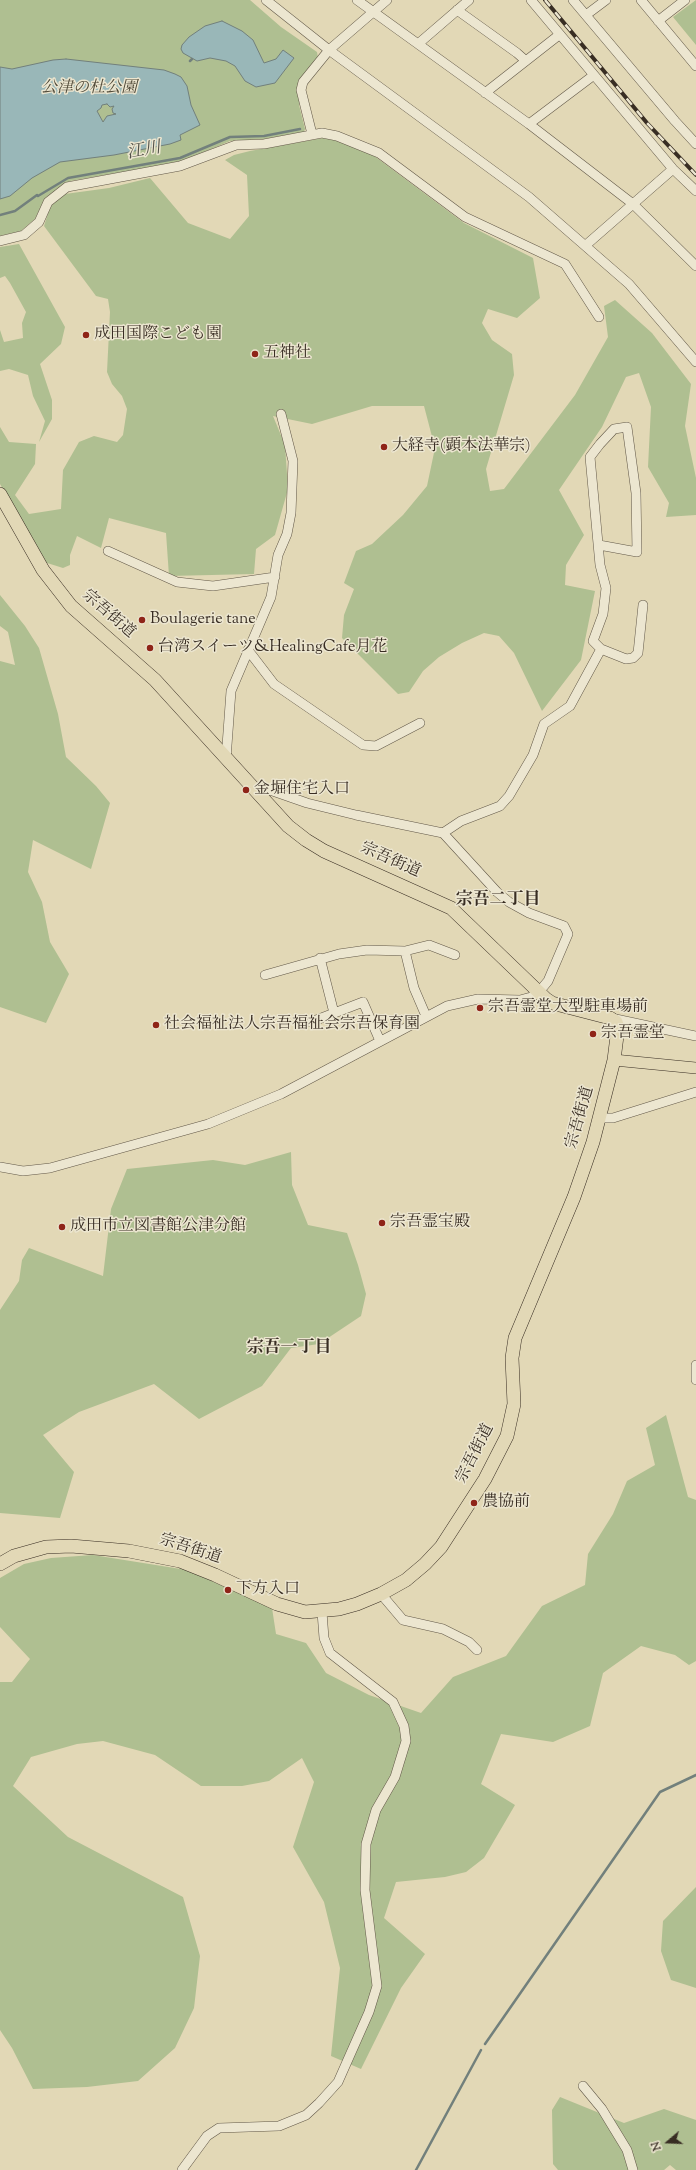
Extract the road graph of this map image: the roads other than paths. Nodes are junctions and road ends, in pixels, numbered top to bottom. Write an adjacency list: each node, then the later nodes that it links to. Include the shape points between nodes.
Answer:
1 (266, 0): 16 (street)
2 (357, 0): 11 (street)
3 (387, 0): 11 (street)
4 (469, 0): 10 (street)
5 (531, 0): 14 (street)
6 (573, 0): 12 (street)
7 (606, 0): 12 (street)
8 (641, 0): 13 (street)
9 (685, 0): 13 (street)
10 (457, 10): 15 (street); 17 (street)
11 (372, 12): 15 (street); 16 (street)
12 (586, 16): 23 (street)
13 (658, 21): 18 (street)
14 (559, 35): 17 (street); 19 (street)
15 (418, 44): 20 (street)
16 (329, 50): 22 (street, via 302,86); 28 (street, via 529,197)
17 (526, 62): 20 (street)
18 (696, 66)
19 (594, 75): 21 (street); 24 (street)
20 (485, 93): 21 (street)
21 (529, 124): 26 (street)
22 (312, 134): 27 (street, via 264,144 232,146 180,166 67,187 48,202 39,222 24,234); 30 (street, via 329,134 379,154 465,217 565,264)
23 (696, 144)
24 (673, 169): 25 (street); 26 (street)
25 (696, 191)
26 (633, 204): 28 (street); 29 (street)
27 (0, 241)
28 (586, 245): 31 (street, via 629,284)
29 (696, 266)
30 (599, 316)
31 (696, 362)
32 (281, 414): 36 (street, via 292,461 292,488 291,513 278,555)
33 (0, 494): 41 (highway, 宗吾街道, via 43,570 61,594 155,680)
34 (599, 545): 34 (street, via 590,457 614,429 627,427 636,493 637,552); 38 (street, via 600,565 606,588 603,614 593,641)
35 (108, 551): 36 (street, via 177,582 213,586)
36 (275, 577): 39 (street, via 268,607)
37 (643, 605): 38 (street, via 638,654 626,659)
38 (601, 649): 43 (street, via 570,706 544,724 533,756 509,796 500,806 460,821)
39 (248, 650): 40 (street, via 274,684 363,745 376,746); 41 (street, via 231,691)
40 (420, 723)
41 (226, 759): 42 (highway, 宗吾街道)
42 (257, 792): 43 (street, via 264,788 308,803); 48 (highway, 宗吾街道, via 288,826 324,851 451,908)
43 (443, 833): 48 (street, via 509,902 529,913 564,926 568,934 548,980)
44 (405, 951): 45 (street, via 429,945); 46 (street, via 367,950); 50 (street, via 414,988)
45 (455, 955)
46 (320, 958): 47 (street); 49 (street)
47 (265, 974)
48 (538, 993): 50 (street, via 520,1000 465,1001); 51 (highway, 宗吾街道, via 552,1003)
49 (334, 1013): 52 (street); 54 (street, via 363,1002)
50 (426, 1016): 54 (street)
51 (610, 1018): 53 (street); 55 (highway, 宗吾街道, via 616,1022 618,1028)
52 (311, 1022)
53 (696, 1036)
54 (380, 1041): 59 (street, via 281,1094 208,1124 50,1168 23,1171)
55 (614, 1060): 56 (main road); 58 (highway, 宗吾街道)
56 (696, 1068)
57 (696, 1092): 58 (street, via 613,1118)
58 (599, 1118): 63 (highway, 宗吾街道, via 574,1197 516,1338 512,1358 514,1404 507,1436 485,1479 441,1547 406,1580)
59 (0, 1167)
60 (696, 1365): 61 (street)
61 (696, 1380)
62 (0, 1564): 64 (highway, 宗吾街道, via 46,1547 71,1546 128,1551 180,1561 215,1574 289,1609)
63 (381, 1594): 64 (highway, 宗吾街道, via 358,1604); 65 (street, via 403,1620 443,1630 469,1642)
64 (322, 1612): 67 (street, via 324,1638 330,1653 393,1702 404,1726 406,1741 396,1776 376,1810 366,1844 365,1890 377,1986 370,2012 338,2082 319,2103 306,2115 279,2126 219,2128 207,2136)
65 (477, 1650)
66 (583, 2086): 68 (street, via 602,2109 627,2150)
67 (182, 2170)
68 (633, 2170)

